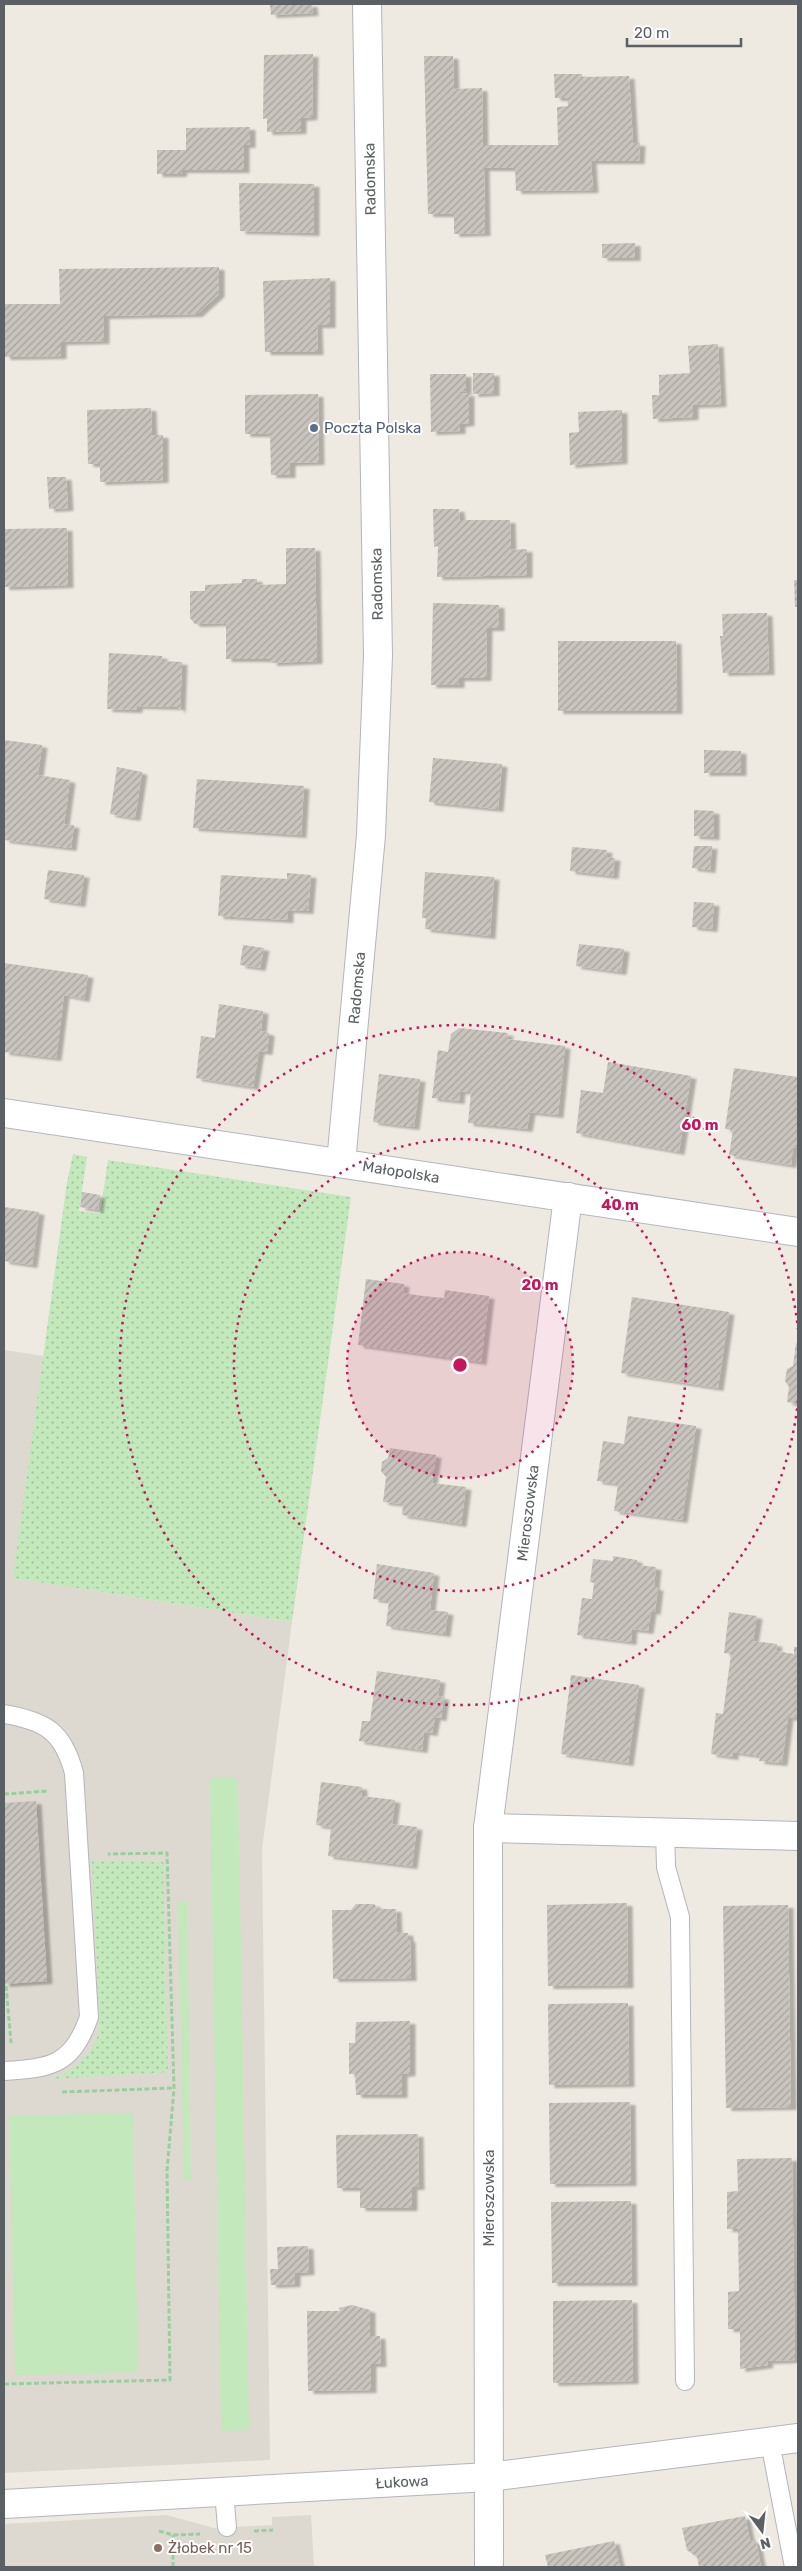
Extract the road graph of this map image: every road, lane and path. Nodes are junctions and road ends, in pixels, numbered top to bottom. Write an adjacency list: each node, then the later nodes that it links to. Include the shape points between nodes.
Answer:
1 (367, 4): 3 (street, Radomska, via 378,656 371,835)
2 (4, 1113): 3 (street, Małopolska)
3 (341, 1163): 4 (street, Małopolska)
4 (568, 1197): 5 (street, Małopolska); 9 (street, Mieroszowska)
5 (798, 1232)
6 (4, 1714): 7 (lane, via 38,1722 57,1734 68,1751)
7 (76, 1790): 8 (path); 12 (lane)
8 (4, 1794)
9 (488, 1828): 10 (street); 20 (street, Mieroszowska)
10 (665, 1832): 11 (street); 16 (lane, via 666,1867 680,1917)
11 (798, 1836)
12 (80, 1854): 13 (lane, via 89,2017 83,2035 70,2053 52,2065); 14 (path, via 167,1853)
13 (4, 2070)
14 (174, 2088): 15 (path); 17 (path, via 167,2171 170,2380)
15 (55, 2092)
16 (685, 2380)
17 (4, 2384)
18 (798, 2438): 19 (street, Łukowa)
19 (770, 2442): 20 (street, Łukowa); 27 (lane)
20 (489, 2477): 21 (street, Łukowa); 26 (street, Mieroszowska)
21 (224, 2492): 22 (street, Łukowa); 23 (lane)
22 (4, 2504)
23 (227, 2527)
24 (173, 2535): 25 (path)
25 (173, 2567)
26 (490, 2567)
27 (794, 2567)

